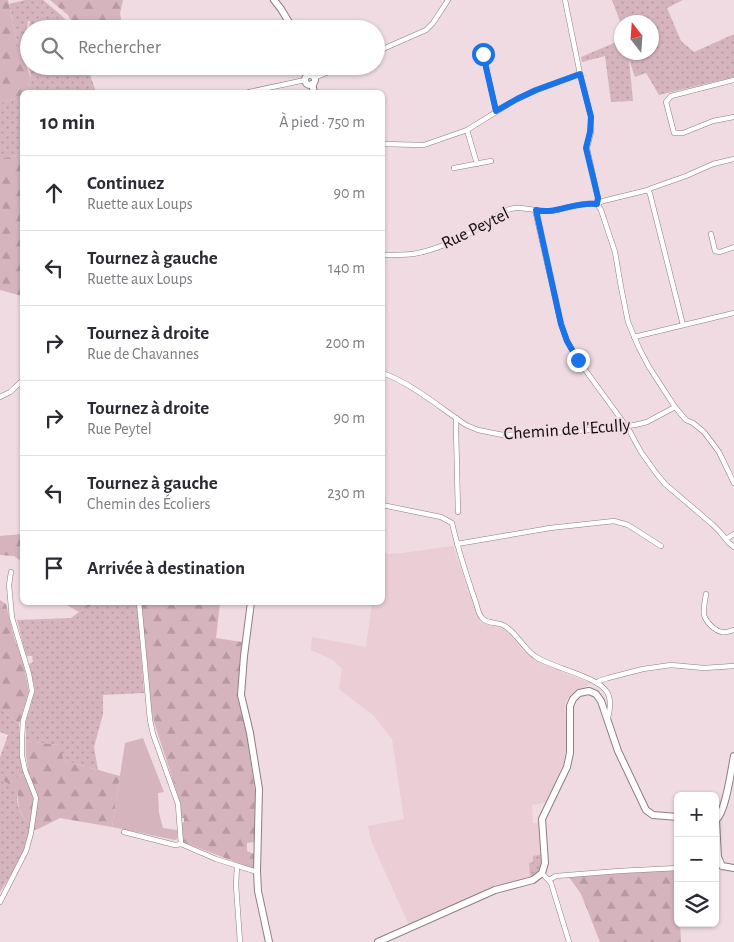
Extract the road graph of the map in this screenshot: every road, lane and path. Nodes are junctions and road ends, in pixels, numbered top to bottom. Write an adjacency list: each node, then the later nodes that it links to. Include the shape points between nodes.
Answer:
1 (274, 0): 4 (street)
2 (448, 0): 5 (street, via 426,30)
3 (565, 0): 7 (street)
4 (288, 20)
5 (385, 48)
6 (483, 54): 13 (street)
7 (580, 74): 13 (street, via 536,90); 22 (street, via 591,117 586,148)
8 (316, 75): 9 (street)
9 (310, 77): 11 (street); 12 (street)
10 (734, 80): 14 (street, via 671,96 666,102 674,133)
11 (257, 90)
12 (313, 90)
13 (496, 111): 15 (street)
14 (734, 117)
15 (466, 130): 16 (street, via 424,145); 19 (street)
16 (385, 144)
17 (734, 159): 21 (street, Rue Peytel)
18 (491, 161): 19 (street)
19 (477, 164): 20 (street)
20 (454, 168)
21 (648, 190): 22 (street, Rue Peytel); 28 (street)
22 (597, 204): 23 (street, Rue Peytel); 29 (street, via 615,252 620,287)
23 (536, 210): 26 (street, Rue Peytel, via 511,209 448,243 420,253); 35 (street, via 567,341)
24 (711, 234): 25 (street, via 715,250 720,252)
25 (734, 247)
26 (385, 255)
27 (734, 313): 28 (street)
28 (683, 325): 29 (street)
29 (634, 337): 33 (street)
30 (385, 374): 34 (street, Chemin de l'Ecully, via 406,384)
31 (20, 383): 32 (street)
32 (0, 397)
33 (675, 408): 35 (street, Chemin de l'Ecully, via 647,422); 36 (street, via 704,432 719,452)
34 (456, 418): 35 (street, Chemin de l'Ecully, via 478,430 503,436); 38 (street)
35 (626, 426): 40 (street, via 665,484)
36 (734, 483)
37 (385, 506): 41 (street, via 441,517 452,523)
38 (458, 512)
39 (734, 534): 40 (street)
40 (726, 539): 43 (street)
41 (456, 544): 42 (street, via 614,521 628,524); 50 (street, via 481,617 503,625 536,657)
42 (661, 546)
43 (734, 547)
44 (11, 572): 64 (street, via 12,618 32,691 23,721 22,756 36,798 26,851)
45 (706, 594): 48 (street, via 704,615 708,622 721,632)
46 (139, 605): 57 (street, via 150,720 178,804)
47 (251, 605): 61 (street, via 241,695 259,788)
48 (734, 630)
49 (734, 666): 50 (street, via 672,665 643,669)
50 (598, 682): 51 (street, via 608,693 611,704)
51 (608, 721): 53 (street, via 618,752 646,810 653,815); 62 (street, via 596,694 589,691 572,699 567,767 542,819 545,863)
52 (734, 756): 54 (street)
53 (674, 817)
54 (719, 818)
55 (124, 832): 57 (street)
56 (717, 837): 60 (street, via 720,867)
57 (181, 844): 58 (street)
58 (237, 866): 61 (street); 65 (street)
59 (674, 868): 63 (street, via 619,870 556,876)
60 (734, 868)
61 (257, 872): 66 (street, via 259,902)
62 (542, 873): 63 (street); 67 (street, via 534,880 495,890)
63 (549, 880): 68 (street)
64 (0, 902)
65 (240, 942)
66 (269, 942)
67 (378, 942)
68 (569, 942)

